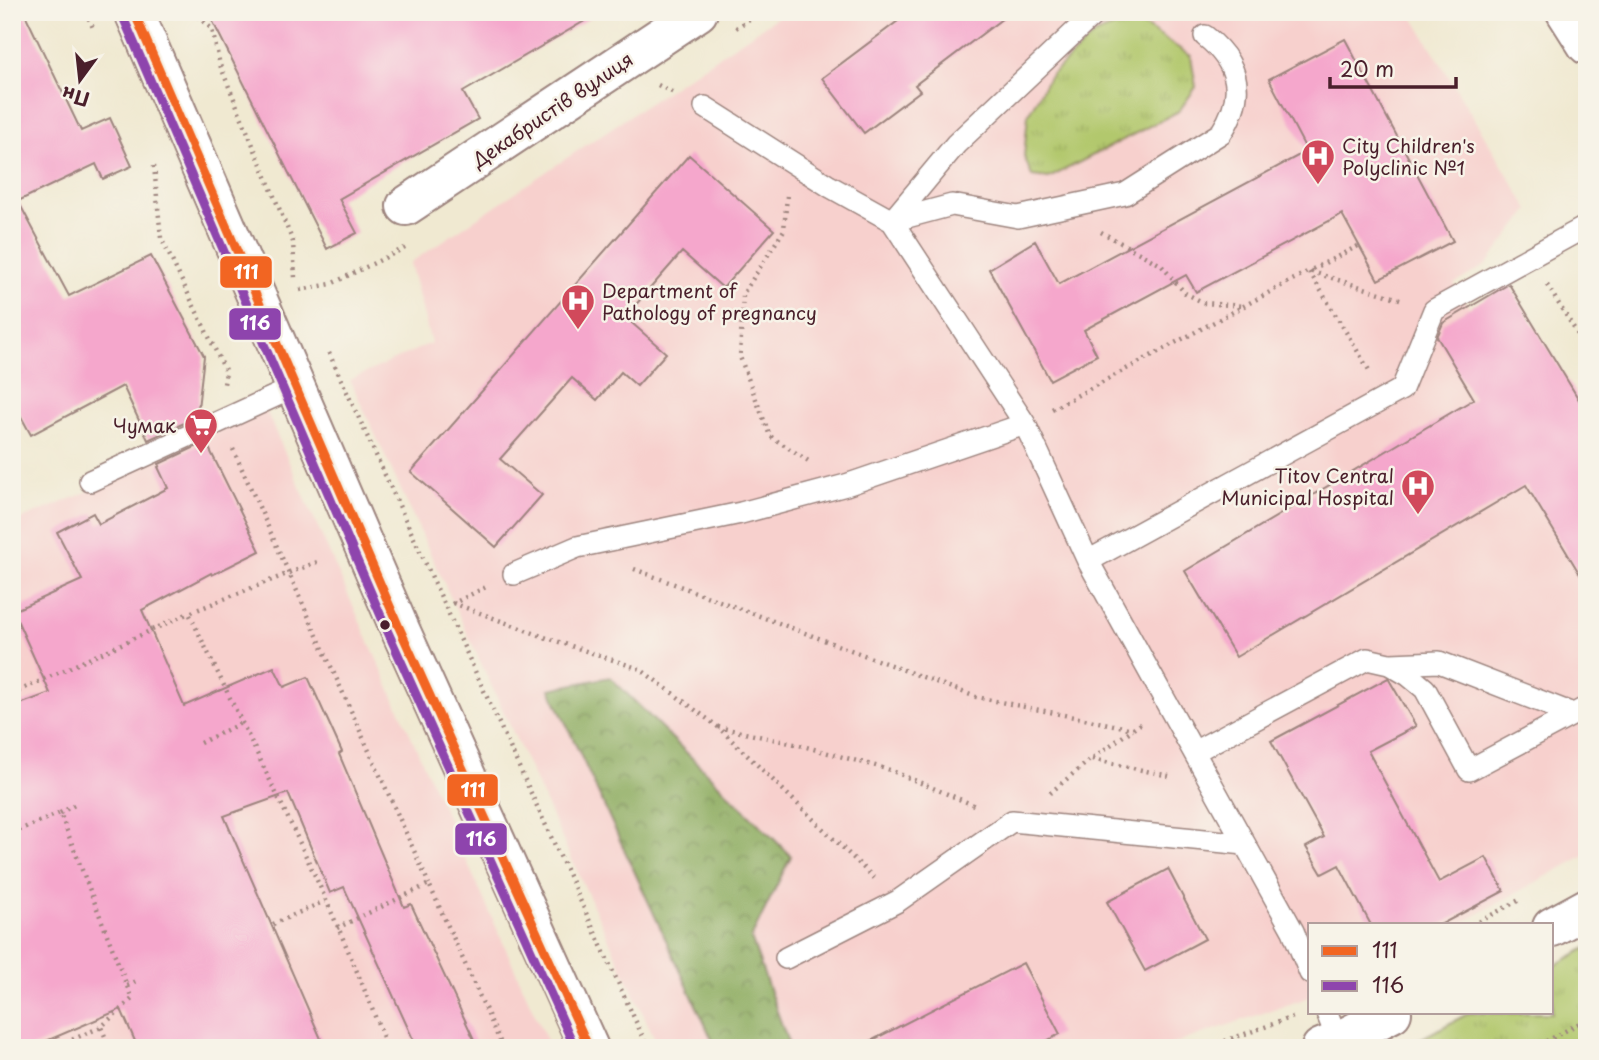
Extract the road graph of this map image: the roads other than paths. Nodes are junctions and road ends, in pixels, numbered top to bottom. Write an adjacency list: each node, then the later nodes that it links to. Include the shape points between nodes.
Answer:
1 (134, 12): 11 (main road)
2 (1096, 12): 9 (lane, via 957,144)
3 (1566, 12): 6 (main road)
4 (684, 16): 8 (main road, Декабристів вулиця)
5 (1205, 36): 9 (lane, via 1231,63 1237,100 1231,118 1221,133 1125,194 1018,217 952,205)
6 (1587, 45)
7 (705, 107): 9 (lane)
8 (407, 206)
9 (892, 221): 12 (lane)
10 (1587, 226): 14 (lane, via 1434,310 1402,389)
11 (295, 387): 13 (lane); 26 (main road)
12 (1025, 424): 14 (lane); 15 (lane, via 846,485 741,513 577,547)
13 (90, 481)
14 (1088, 561): 18 (lane)
15 (514, 574)
16 (1389, 664): 17 (lane, via 1438,662); 17 (lane, via 1425,689 1469,770); 18 (lane, via 1367,659)
17 (1580, 710)
18 (1195, 752): 19 (lane)
19 (1245, 844): 22 (lane, via 1012,821 898,901); 23 (lane, via 1293,930)
20 (1587, 908): 21 (main road)
21 (1554, 926)
22 (786, 958)
23 (1308, 968)
24 (1390, 1014): 25 (main road)
25 (1332, 1037)
26 (589, 1048)

